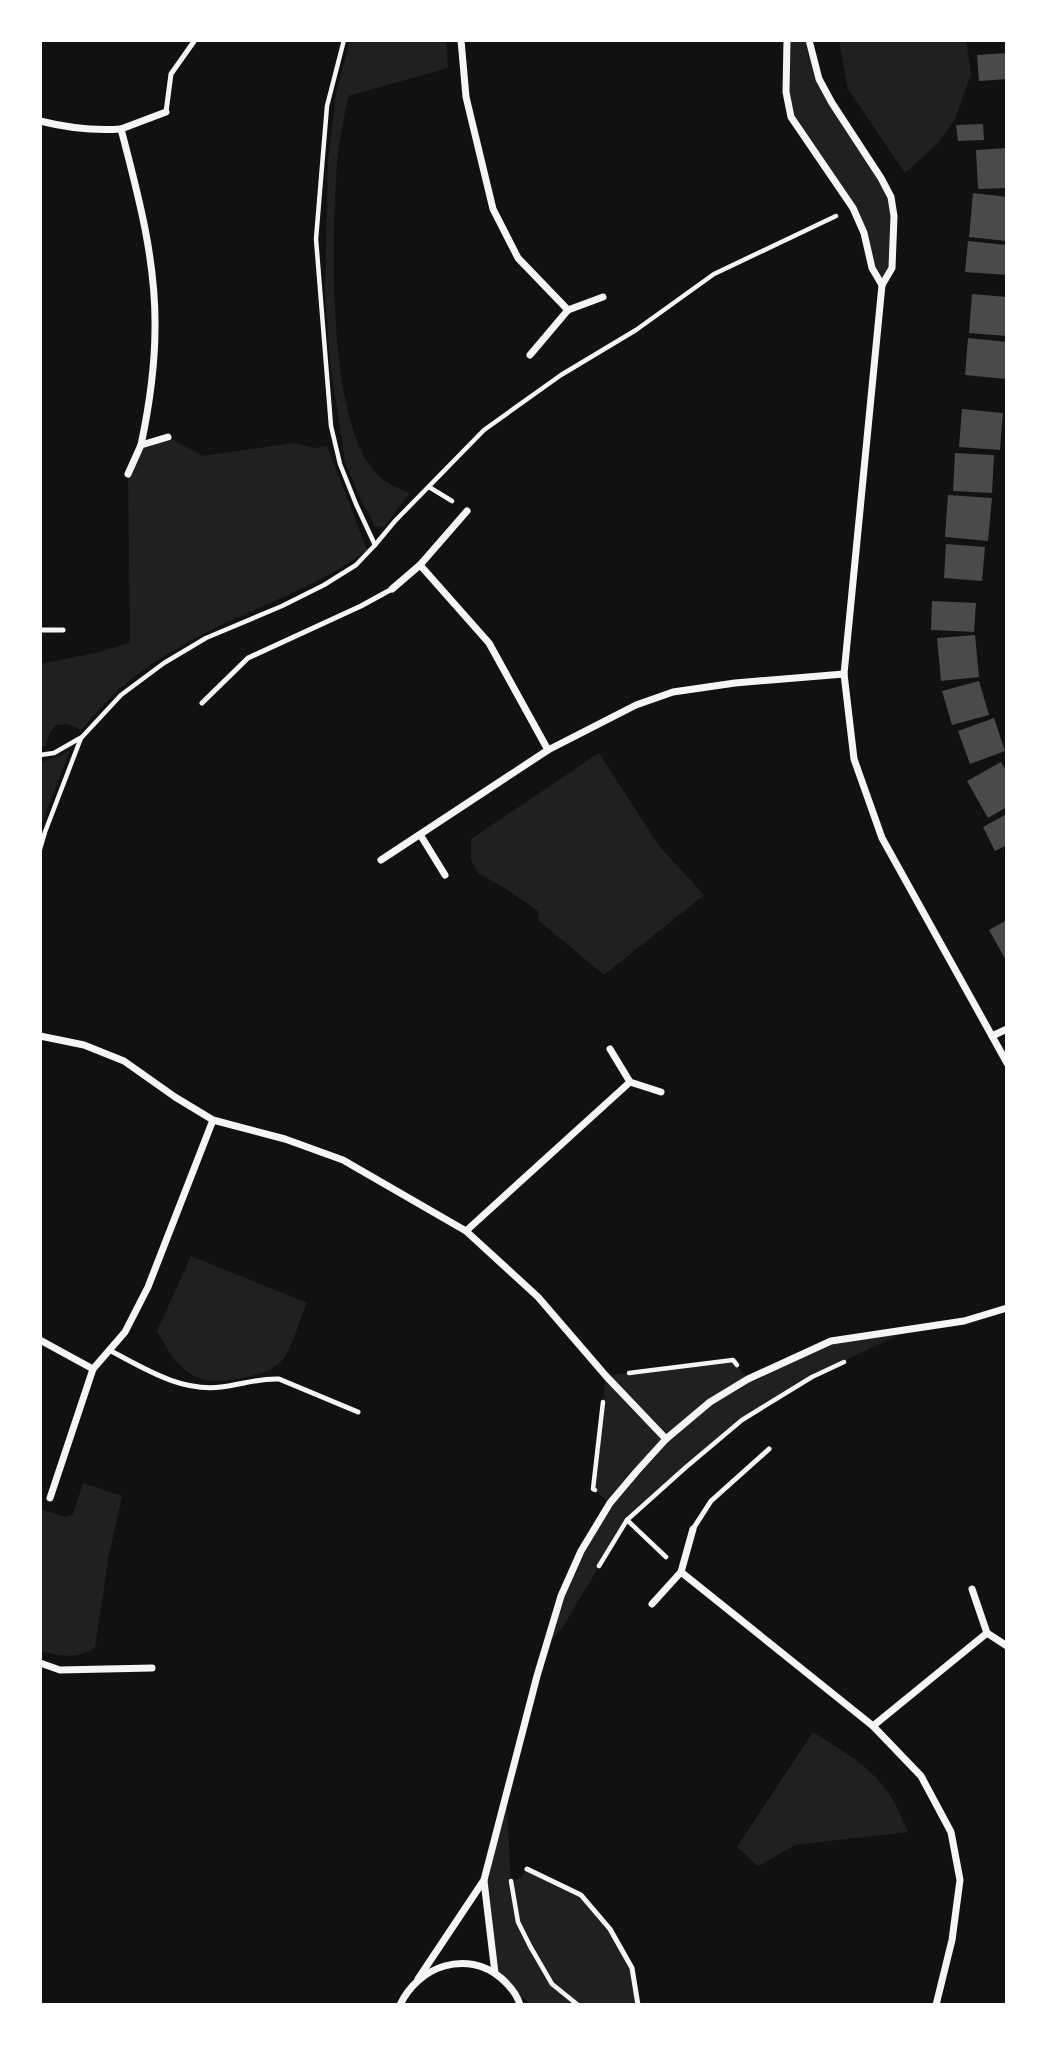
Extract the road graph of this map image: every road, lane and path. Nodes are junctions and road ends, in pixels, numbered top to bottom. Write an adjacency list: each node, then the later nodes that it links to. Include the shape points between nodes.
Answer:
1 (195, 40): 6 (lane, via 171,74)
2 (344, 40): 18 (path, via 327,106 316,239 331,426 340,464)
3 (461, 40): 12 (street, via 466,97 493,209 518,258)
4 (787, 40): 9 (street, via 786,92 791,117)
5 (809, 40): 10 (street, via 819,79 891,197 892,268)
6 (166, 112): 8 (street)
7 (40, 121): 8 (street, via 72,129)
8 (121, 129): 15 (street, via 141,205 155,315)
9 (853, 208): 10 (street); 18 (path, via 714,274 550,383 484,430)
10 (882, 285): 23 (street)
11 (603, 297): 12 (street)
12 (568, 310): 13 (street)
13 (530, 355)
14 (169, 437): 15 (street)
15 (141, 445): 16 (street)
16 (128, 474)
17 (467, 511): 19 (street)
18 (375, 545): 25 (path, via 356,565 324,585 206,638 164,663 121,695)
19 (420, 565): 20 (street); 26 (street, via 489,643)
20 (392, 589): 24 (lane, via 248,658)
21 (40, 629): 22 (lane)
22 (63, 630)
23 (844, 674): 26 (street, via 673,692 636,705); 34 (street, via 854,759 882,838)
24 (202, 703)
25 (82, 737): 27 (path, via 54,753); 29 (path)
26 (548, 750): 28 (street)
27 (40, 755)
28 (421, 836): 30 (street); 31 (street)
29 (40, 849)
30 (381, 860)
31 (445, 876)
32 (1007, 1029): 34 (street)
33 (40, 1036): 39 (street, via 84,1045 124,1061)
34 (992, 1036): 36 (street)
35 (610, 1049): 37 (street)
36 (1007, 1063)
37 (630, 1082): 38 (street); 40 (street)
38 (661, 1092)
39 (213, 1120): 40 (street, via 343,1160); 43 (street, via 148,1287 125,1332)
40 (466, 1231): 47 (street, via 538,1297)
41 (1007, 1308): 47 (street, via 964,1321 831,1341 748,1379 710,1402)
42 (40, 1340): 45 (street)
43 (109, 1350): 45 (street); 46 (lane, via 178,1383 210,1388 279,1379)
44 (849, 1359): 51 (path, via 743,1420)
45 (93, 1369): 49 (street)
46 (358, 1412)
47 (666, 1439): 50 (street)
48 (769, 1448): 52 (lane, via 711,1501)
49 (50, 1498)
50 (610, 1503): 51 (path); 64 (street, via 561,1596)
51 (627, 1520): 53 (path); 54 (path)
52 (693, 1530): 53 (street)
53 (681, 1572): 56 (street); 61 (street)
54 (594, 1574)
55 (972, 1589): 57 (street)
56 (652, 1604)
57 (987, 1633): 58 (street); 61 (street)
58 (1007, 1646)
59 (40, 1663): 60 (street, via 60,1670)
60 (152, 1668)
61 (873, 1726): 72 (street, via 921,1776 951,1832 960,1880)
62 (527, 1869): 71 (lane, via 581,1895 610,1929 632,1968)
63 (511, 1872): 70 (path, via 518,1922 552,1984)
64 (484, 1880): 65 (street); 66 (street)
65 (495, 1973): 66 (street, via 455,1964); 67 (street)
66 (418, 1979): 68 (street)
67 (519, 2002): 69 (street)
68 (399, 2004)
69 (527, 2005)
70 (578, 2005)
71 (638, 2005)
72 (936, 2005)

